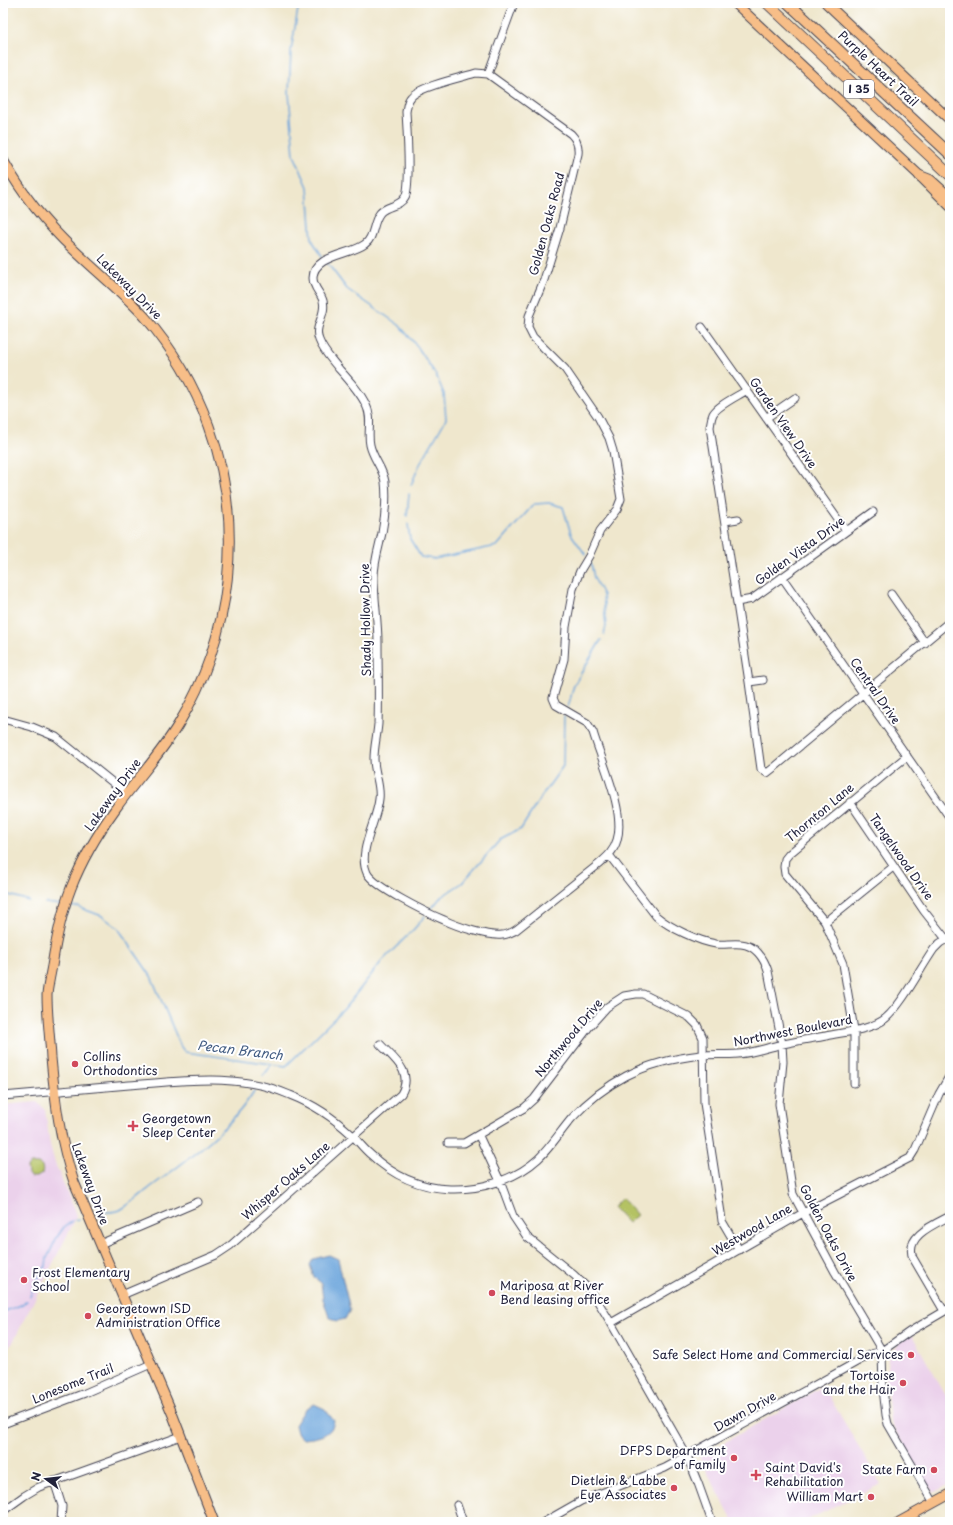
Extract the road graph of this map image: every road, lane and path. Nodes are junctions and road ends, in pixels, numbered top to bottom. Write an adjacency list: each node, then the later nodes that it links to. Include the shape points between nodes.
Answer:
1 (514, 3): 6 (street)
2 (735, 3): 11 (main road)
3 (767, 3): 10 (highway, I 35)
4 (788, 3): 8 (highway, Purple Heart Trail / I 35)
5 (826, 3): 7 (main road)
6 (488, 74): 35 (street, Golden Oaks Road, via 571,134 578,146 560,228 544,280 529,316 528,327 533,337 565,369 598,418 613,450 622,496 619,506 600,531 573,588 566,627 564,659 553,698 556,705 587,723 593,732 618,813 617,840); 35 (street, Shady Hollow Drive, via 476,73 457,78 420,90 411,97 406,112 407,195 402,202 386,208 379,215 372,235 365,245 332,257 319,265 314,272 314,284 324,306 317,336 324,350 366,405 370,422 370,447 382,470 386,492 383,530 374,576 378,644 378,723 374,762 380,792 365,855 366,870 379,886 448,922 502,935 516,930)
7 (950, 120)
8 (950, 154)
9 (3, 160): 32 (main road, Lakeway Drive, via 30,203 50,226 144,316 161,337 197,398 210,427 220,464 228,516 229,561 227,588 214,646 196,691 178,725)
10 (950, 175)
11 (920, 176): 12 (highway, via 930,180); 13 (main road)
12 (950, 198)
13 (950, 206)
14 (702, 327): 15 (street, Garden View Drive)
15 (747, 390): 17 (street, Garden View Drive); 20 (street, via 717,410 711,420)
16 (795, 398): 17 (street)
17 (766, 418): 21 (street, Garden View Drive)
18 (873, 512): 21 (street, Golden Vista Drive)
19 (738, 519): 20 (street)
20 (725, 521): 24 (street)
21 (846, 531): 22 (street, Golden Vista Drive)
22 (782, 577): 24 (street, Golden Vista Drive, via 752,599); 29 (street, Central Drive)
23 (891, 594): 26 (street)
24 (738, 602): 28 (street)
25 (949, 622): 26 (street)
26 (925, 643): 29 (street)
27 (763, 680): 28 (street)
28 (749, 682): 29 (street, via 758,760 761,770 767,773)
29 (863, 695): 31 (street, Central Drive)
30 (3, 719): 32 (street, via 32,726 56,736)
31 (907, 756): 33 (street, Thornton Lane); 34 (street, Central Drive)
32 (127, 794): 45 (main road, Lakeway Drive, via 99,833 81,867 69,893 56,939 47,993)
33 (850, 802): 36 (street, Tangelwood Drive); 37 (street, Thornton Lane, via 785,859 786,874)
34 (950, 818)
35 (609, 855): 41 (street, Golden Oaks Drive, via 656,916 673,928 707,942 746,945 757,951 768,971)
36 (894, 867): 37 (street); 38 (street, Tangelwood Drive)
37 (825, 922): 39 (street, Thornton Lane, via 843,964)
38 (949, 939): 39 (street, Northwest Boulevard, via 934,949 890,1015 880,1023)
39 (854, 1030): 41 (street, Northwest Boulevard); 44 (street, Thornton Lane)
40 (380, 1044): 47 (street, Whisper Oaks Lane, via 403,1069 406,1081 401,1094)
41 (782, 1044): 42 (street, Northwest Boulevard, via 738,1054); 52 (street, Golden Oaks Drive, via 779,1104 790,1183)
42 (704, 1055): 48 (street, Northwood Drive, via 703,1038 694,1021 643,994 624,996 600,1014 527,1105); 50 (street, Northwest Boulevard, via 657,1064 614,1083 585,1105 539,1158); 55 (street, Northwood Drive, via 704,1103 720,1213)
43 (950, 1075): 52 (street, Westwood Lane, via 910,1158)
44 (854, 1083)
45 (54, 1091): 46 (street, Northwest Boulevard); 47 (street, Northwest Boulevard, via 207,1079 247,1082 280,1090 305,1101); 54 (main road, Lakeway Drive, via 67,1162)
46 (3, 1096)
47 (353, 1136): 50 (street, Northwest Boulevard, via 385,1167 423,1185 464,1189); 56 (street, Whisper Oaks Lane, via 231,1245 216,1255)
48 (479, 1136): 49 (street, Northwood Drive, via 464,1143); 50 (street)
49 (448, 1143)
50 (500, 1181): 58 (street, via 513,1216 527,1237 592,1292)
51 (198, 1202): 54 (street)
52 (803, 1214): 55 (street, Westwood Lane); 59 (street, Golden Oaks Drive)
53 (950, 1216): 57 (street, via 918,1234 911,1248 913,1258)
54 (100, 1244): 56 (main road, Lakeway Drive)
55 (739, 1250): 58 (street, Westwood Lane)
56 (122, 1296): 60 (main road, Lakeway Drive)
57 (947, 1309): 59 (street, Dawn Drive)
58 (611, 1323): 63 (street)
59 (882, 1351): 63 (street, Dawn Drive, via 871,1354); 66 (street, Golden Oaks Drive, via 883,1389 888,1424)
60 (151, 1364): 61 (street, Lonesome Trail, via 85,1393); 62 (main road, Lakeway Drive)
61 (3, 1424)
62 (181, 1436): 64 (street); 70 (main road, Lakeway Drive)
63 (687, 1456): 72 (street, Dawn Drive, via 643,1478 580,1501); 73 (street)
64 (54, 1481): 68 (street, via 39,1487); 69 (street, via 62,1506)
65 (950, 1494): 66 (main road)
66 (934, 1503): 74 (main road)
67 (457, 1505): 71 (street)
68 (3, 1510)
69 (61, 1522)
70 (214, 1522)
71 (463, 1522)
72 (544, 1522)
73 (712, 1522)
74 (899, 1522)

